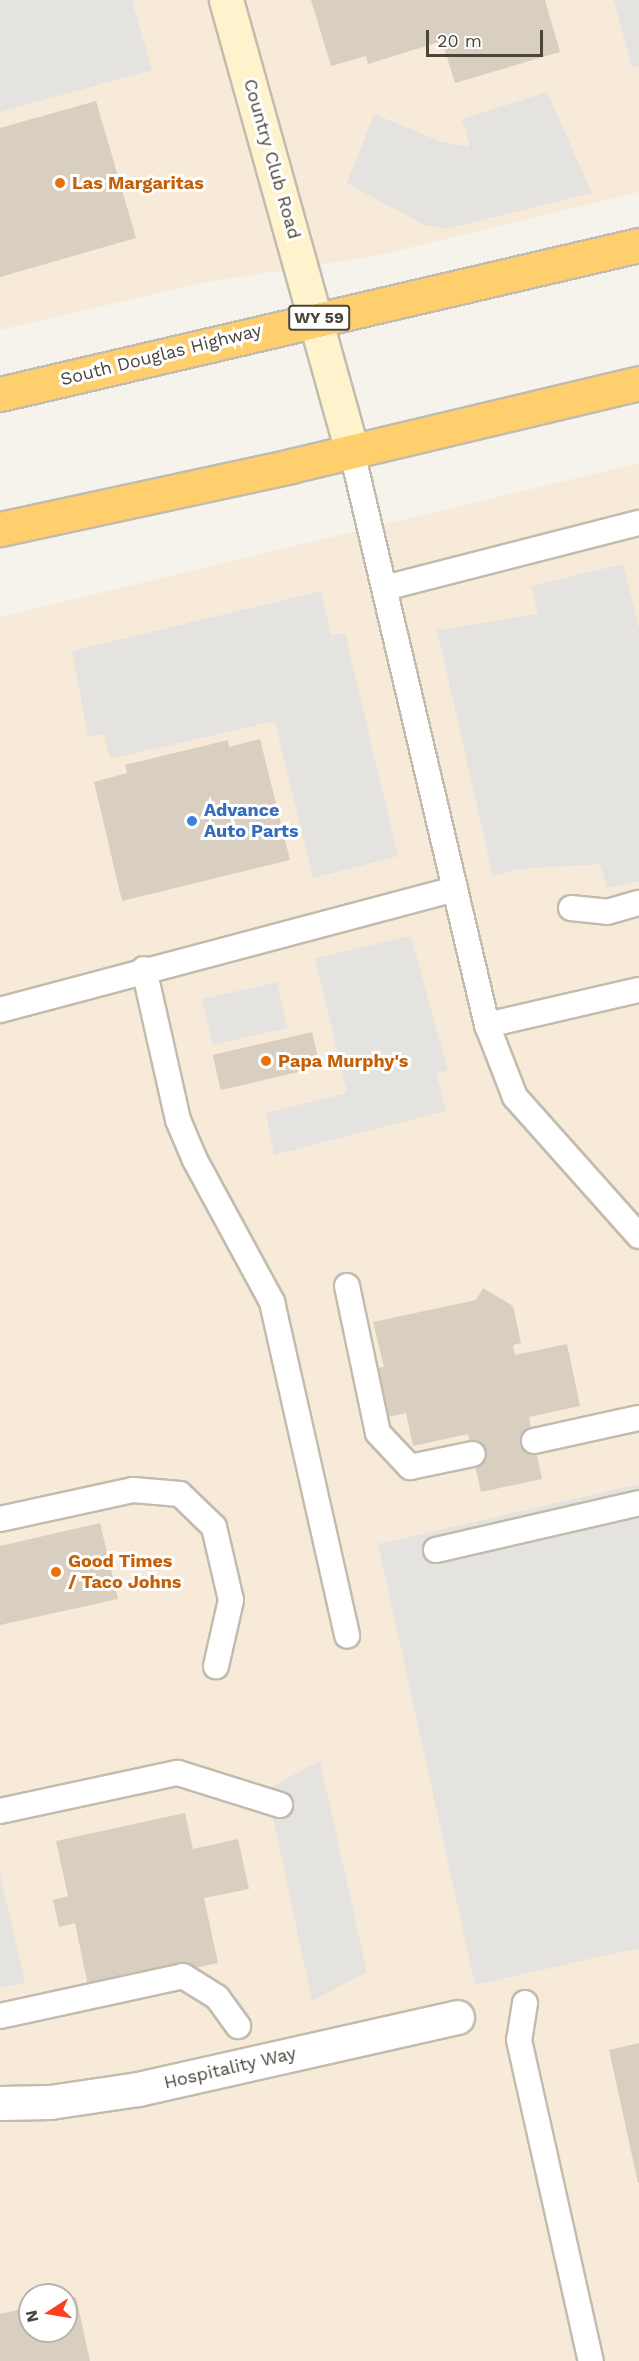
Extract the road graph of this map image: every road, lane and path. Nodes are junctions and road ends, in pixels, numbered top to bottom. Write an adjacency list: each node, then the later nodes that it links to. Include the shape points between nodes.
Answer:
1 (226, 0): 3 (street, Country Club Road)
2 (639, 245): 3 (highway, South Douglas Highway / WY 59)
3 (316, 319): 5 (highway, South Douglas Highway / WY 59); 6 (street, Country Club Road)
4 (639, 383): 6 (highway)
5 (0, 394)
6 (352, 452): 8 (highway); 9 (lane)
7 (639, 524): 9 (lane)
8 (0, 529)
9 (385, 588): 10 (lane)
10 (455, 889): 13 (lane); 16 (lane)
11 (639, 903): 12 (lane, via 608,912)
12 (571, 908)
13 (144, 969): 15 (lane); 25 (lane, via 178,1120 195,1160 272,1302)
14 (639, 990): 16 (lane)
15 (0, 1010)
16 (487, 1025): 17 (lane, via 515,1097)
17 (639, 1236)
18 (347, 1286): 21 (lane, via 378,1433 410,1467)
19 (639, 1418): 20 (lane)
20 (534, 1441)
21 (473, 1454)
22 (639, 1503): 24 (lane)
23 (0, 1519): 26 (lane, via 132,1490 180,1494 214,1527 231,1600)
24 (436, 1550)
25 (347, 1636)
26 (216, 1666)
27 (280, 1805): 28 (lane, via 178,1773)
28 (0, 1811)
29 (525, 2003): 34 (lane, via 519,2040)
30 (0, 2016): 32 (lane, via 183,1976 217,1997)
31 (457, 2017): 33 (street, Hospitality Way, via 138,2089 50,2102)
32 (238, 2026)
33 (0, 2103)
34 (591, 2361)

